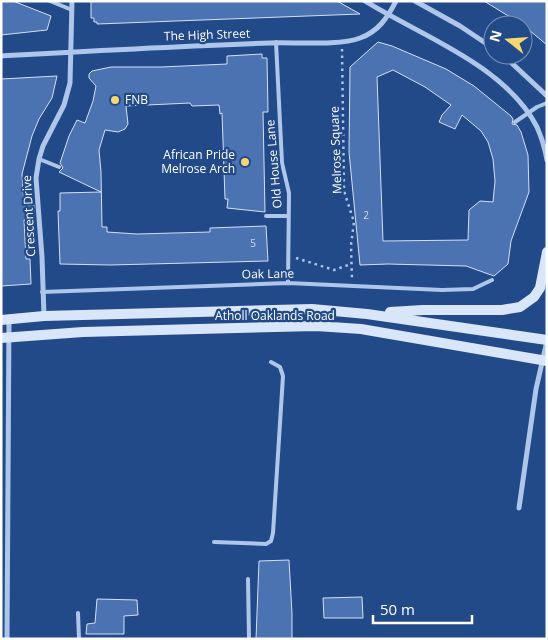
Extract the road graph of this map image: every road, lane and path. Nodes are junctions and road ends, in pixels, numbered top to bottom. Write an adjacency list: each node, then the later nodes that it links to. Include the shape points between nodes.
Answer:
1 (50, 1): 6 (lane)
2 (72, 1): 6 (street, Crescent Drive)
3 (365, 1): 7 (street)
4 (396, 1): 7 (street, The High Street)
5 (414, 1): 8 (street)
6 (72, 10): 11 (street, Crescent Drive)
7 (389, 16): 10 (street, The High Street, via 372,32); 16 (street, via 421,31 490,74)
8 (483, 41)
9 (276, 42): 10 (street, The High Street); 11 (street, The High Street); 24 (lane, Old House Lane, via 282,163 289,193)
10 (342, 42): 21 (path, Melrose Square)
11 (71, 52): 12 (street, The High Street); 18 (street, Crescent Drive, via 68,95)
12 (1, 56)
13 (514, 65): 14 (street)
14 (547, 96)
15 (547, 103): 16 (lane)
16 (528, 112): 17 (lane); 19 (street, via 544,145)
17 (515, 122)
18 (39, 159): 20 (lane); 31 (street, Crescent Drive, via 36,178)
19 (547, 160)
20 (60, 167)
21 (344, 191): 22 (path); 27 (path, Melrose Square, via 354,222)
22 (338, 192)
23 (266, 216): 24 (lane)
24 (288, 216): 26 (lane, Old House Lane)
25 (547, 252): 32 (street, via 540,288 520,307)
26 (288, 258): 27 (path, via 334,270); 29 (lane, Old House Lane)
27 (351, 264): 30 (path, Melrose Square)
28 (492, 280): 30 (lane, Oak Lane, via 473,289)
29 (288, 283): 30 (lane, Oak Lane); 31 (lane, Oak Lane)
30 (353, 286)
31 (42, 292): 33 (street, Crescent Drive)
32 (367, 314): 33 (street, Atholl Oaklands Road, via 312,309); 36 (street, Atholl Oaklands Road)
33 (44, 316): 34 (street, Atholl Oaklands Road)
34 (5, 319): 35 (street)
35 (5, 338): 37 (street, Atholl Oaklands Road, via 83,332 316,326 361,329); 43 (street)
36 (547, 341): 37 (street)
37 (545, 361): 39 (street, via 536,389)
38 (271, 362): 40 (lane, via 280,367 283,376 271,541 266,544)
39 (518, 508)
40 (214, 542)
41 (248, 579): 45 (lane)
42 (78, 613): 44 (lane)
43 (7, 639)
44 (79, 639)
45 (249, 639)

